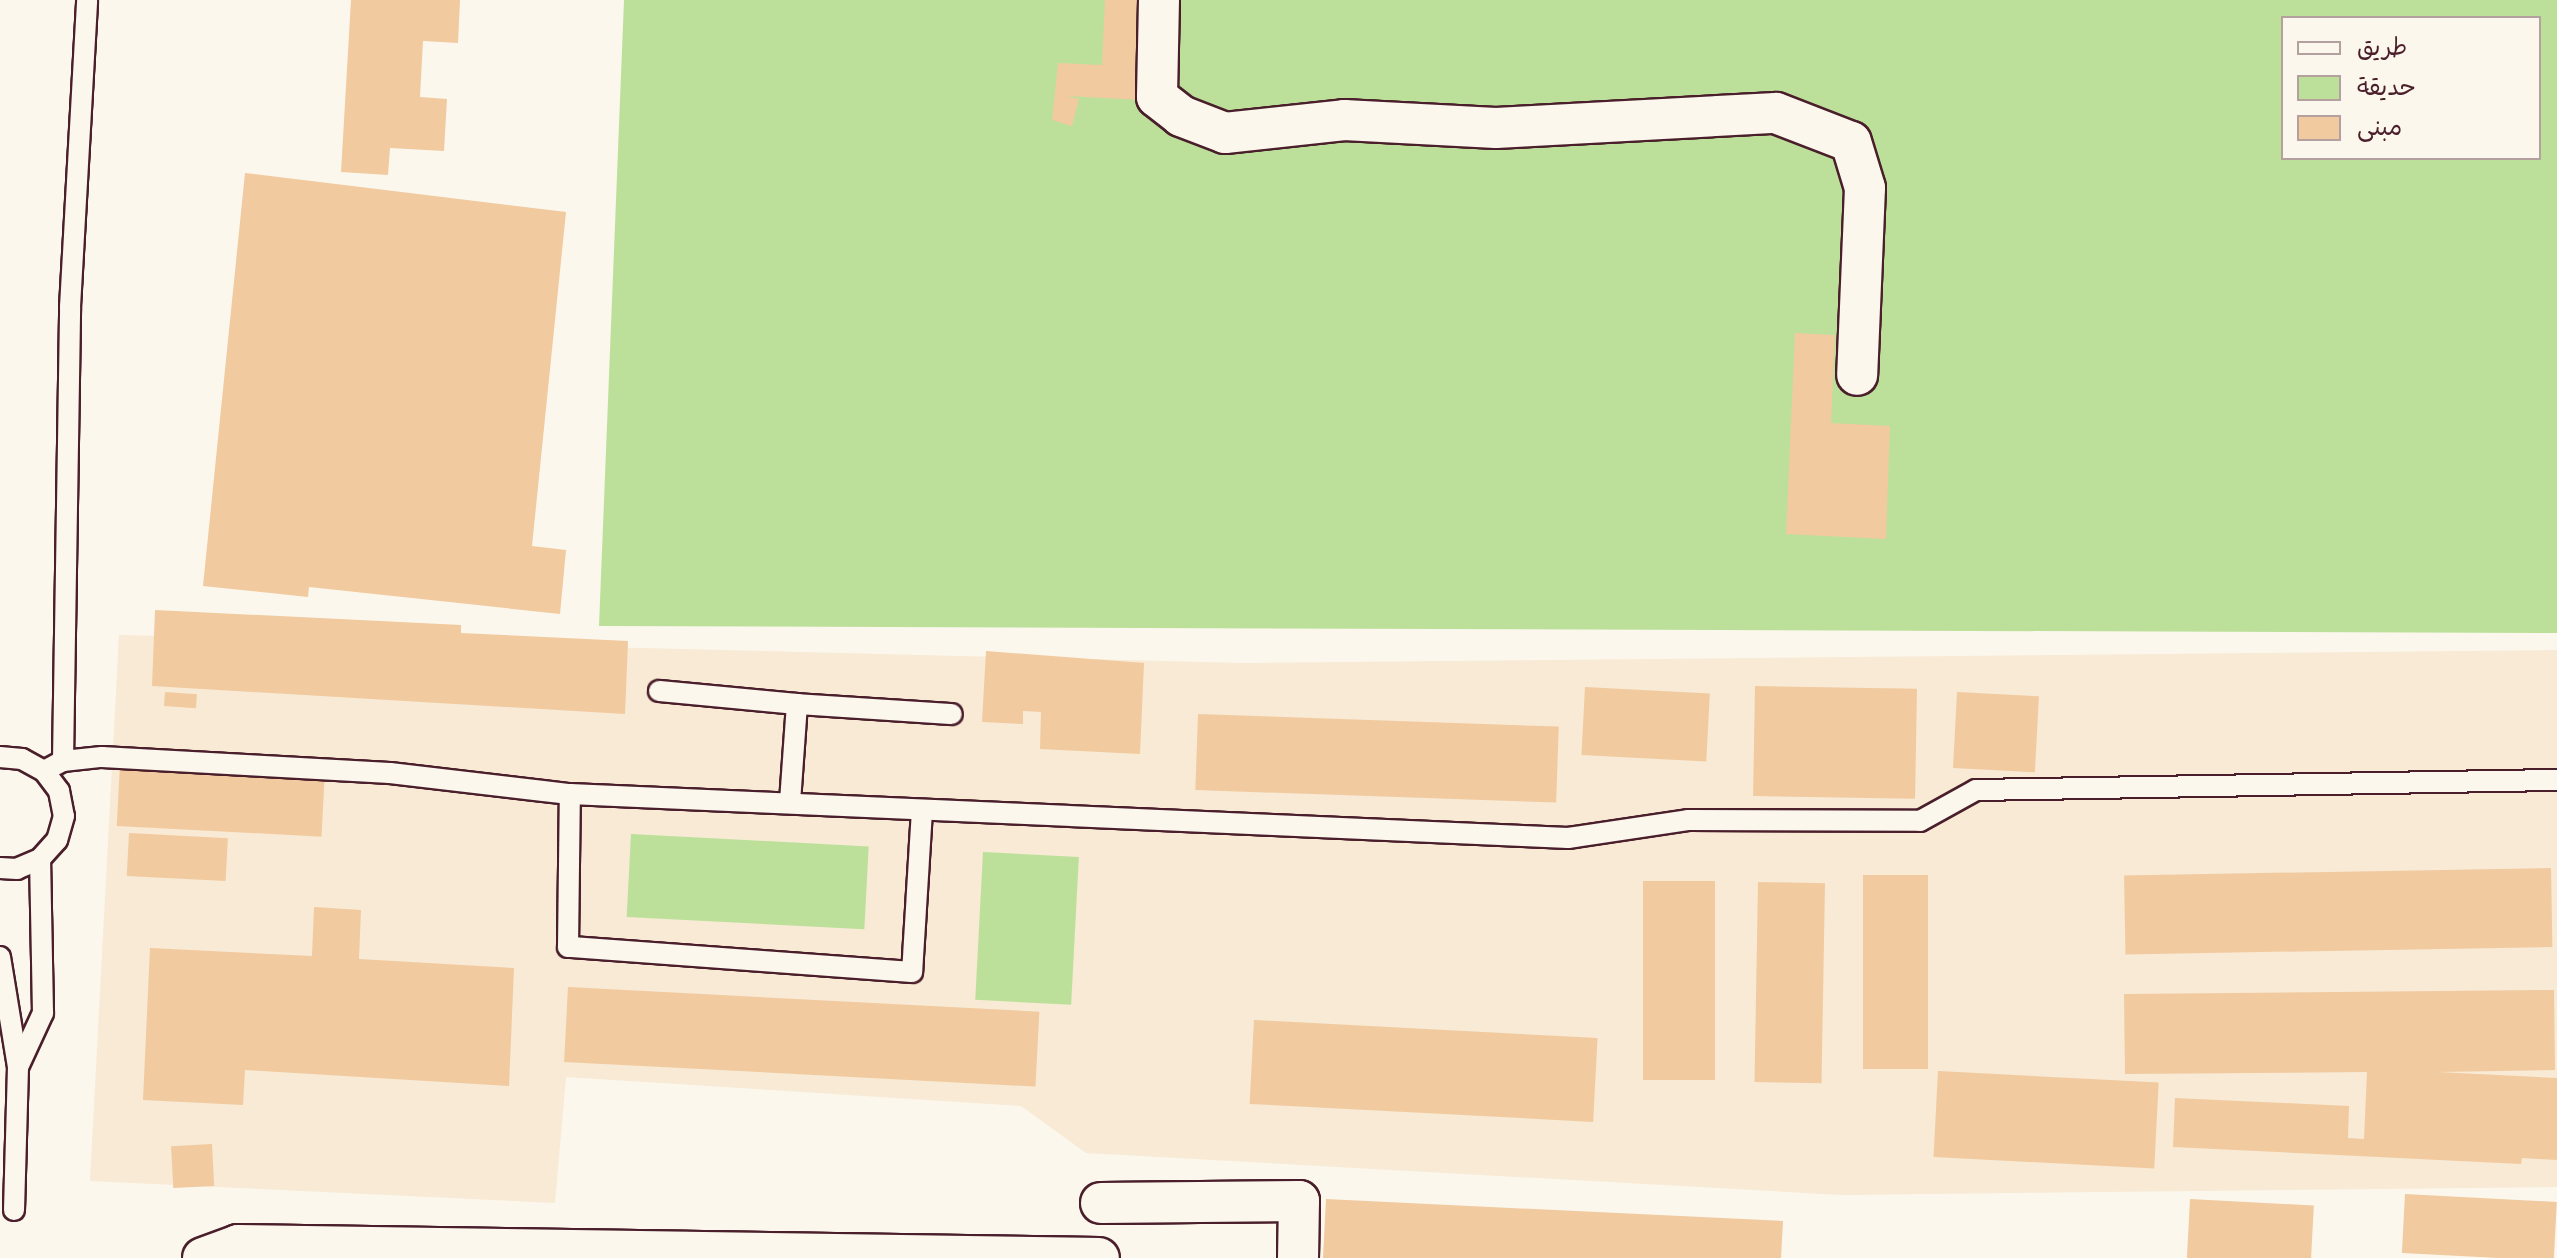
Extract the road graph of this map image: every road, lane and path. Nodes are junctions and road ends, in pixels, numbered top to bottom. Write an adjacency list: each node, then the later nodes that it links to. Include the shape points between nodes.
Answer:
1 (87, 0): 8 (lane, via 70,307)
2 (1159, 0): 3 (street, via 1157,97 1181,116 1225,133 1344,120 1496,128 1776,113 1851,142 1865,188)
3 (1857, 375)
4 (659, 691): 5 (lane)
5 (797, 704): 6 (lane); 12 (lane)
6 (952, 714)
7 (0, 757): 9 (lane, via 22,759)
8 (63, 761): 9 (lane); 11 (lane, via 102,757 307,767)
9 (44, 771): 14 (lane, via 59,791 64,816 57,840)
10 (2557, 780): 13 (lane, via 1976,790 1920,821 1688,820 1568,838)
11 (570, 794): 12 (lane); 13 (lane, via 568,947 912,972)
12 (790, 802): 13 (lane)
13 (922, 810)
14 (40, 859): 15 (lane, via 17,869); 17 (lane, via 43,1013)
15 (0, 868)
16 (0, 957): 17 (lane)
17 (18, 1067): 19 (lane)
18 (1101, 1203): 24 (street, via 1299,1201)
19 (14, 1210)
20 (615, 1255): 21 (street); 22 (street, via 238,1245)
21 (869, 1256): 23 (street)
22 (203, 1258)
23 (1099, 1258)
24 (1298, 1258)

